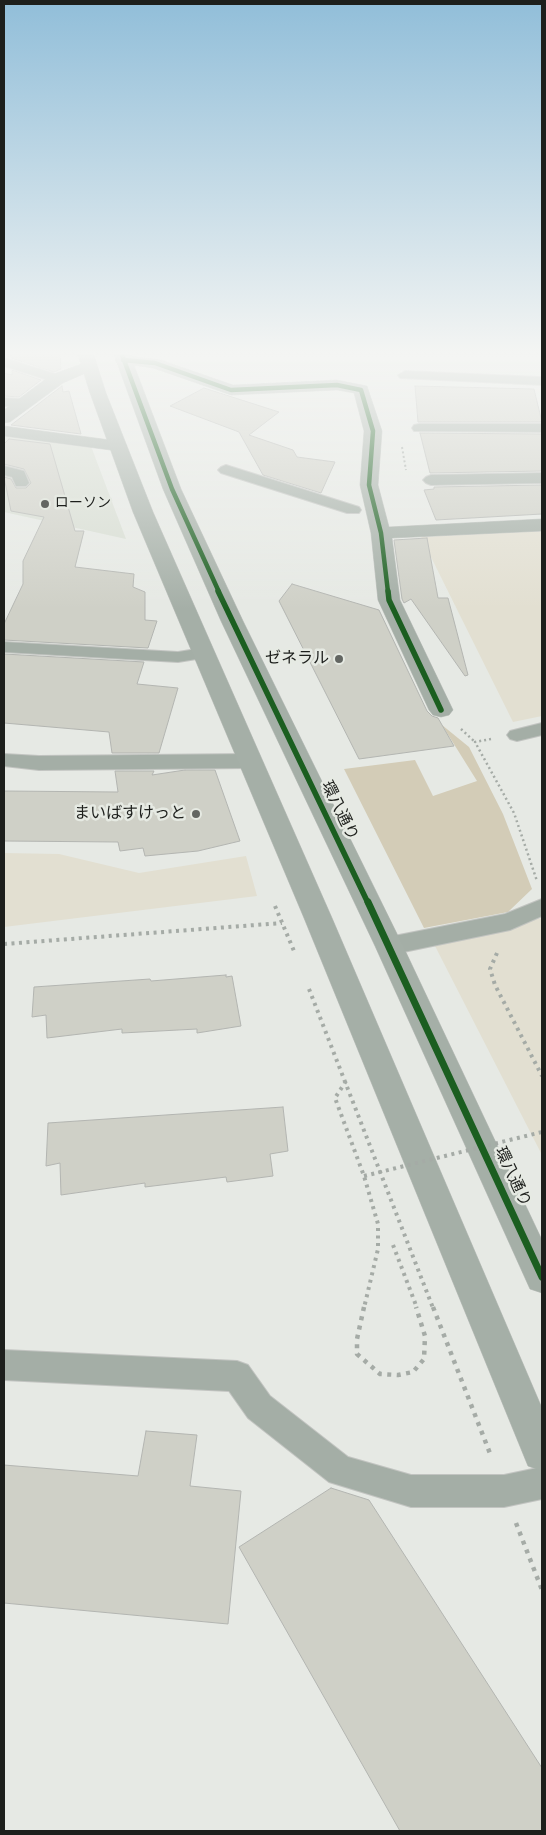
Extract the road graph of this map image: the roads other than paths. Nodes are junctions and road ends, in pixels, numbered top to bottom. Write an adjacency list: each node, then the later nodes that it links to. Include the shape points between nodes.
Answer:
1 (62, 438): 5 (street)
2 (115, 438): 5 (main road)
3 (153, 438): 22 (main road, 環八通り, via 216,586)
4 (372, 438): 13 (street, via 369,485)
5 (118, 446): 15 (main road)
6 (226, 470): 11 (lane)
7 (4, 471): 10 (lane, via 19,474)
8 (542, 478): 9 (lane)
9 (431, 480)
10 (21, 483)
11 (352, 510)
12 (542, 525): 13 (street)
13 (381, 533): 16 (street, via 389,600)
14 (4, 647): 15 (lane, via 178,657)
15 (203, 653): 20 (main road)
16 (441, 710)
17 (542, 729): 18 (lane)
18 (517, 735)
19 (4, 760): 20 (lane, via 39,763)
20 (249, 761): 25 (main road)
21 (541, 898): 22 (lane, via 510,922)
22 (390, 946): 23 (main road, 環八通り)
23 (542, 1277)
24 (4, 1365): 26 (lane, via 237,1376 259,1406 340,1472 411,1491 504,1491)
25 (542, 1452)
26 (542, 1483)

